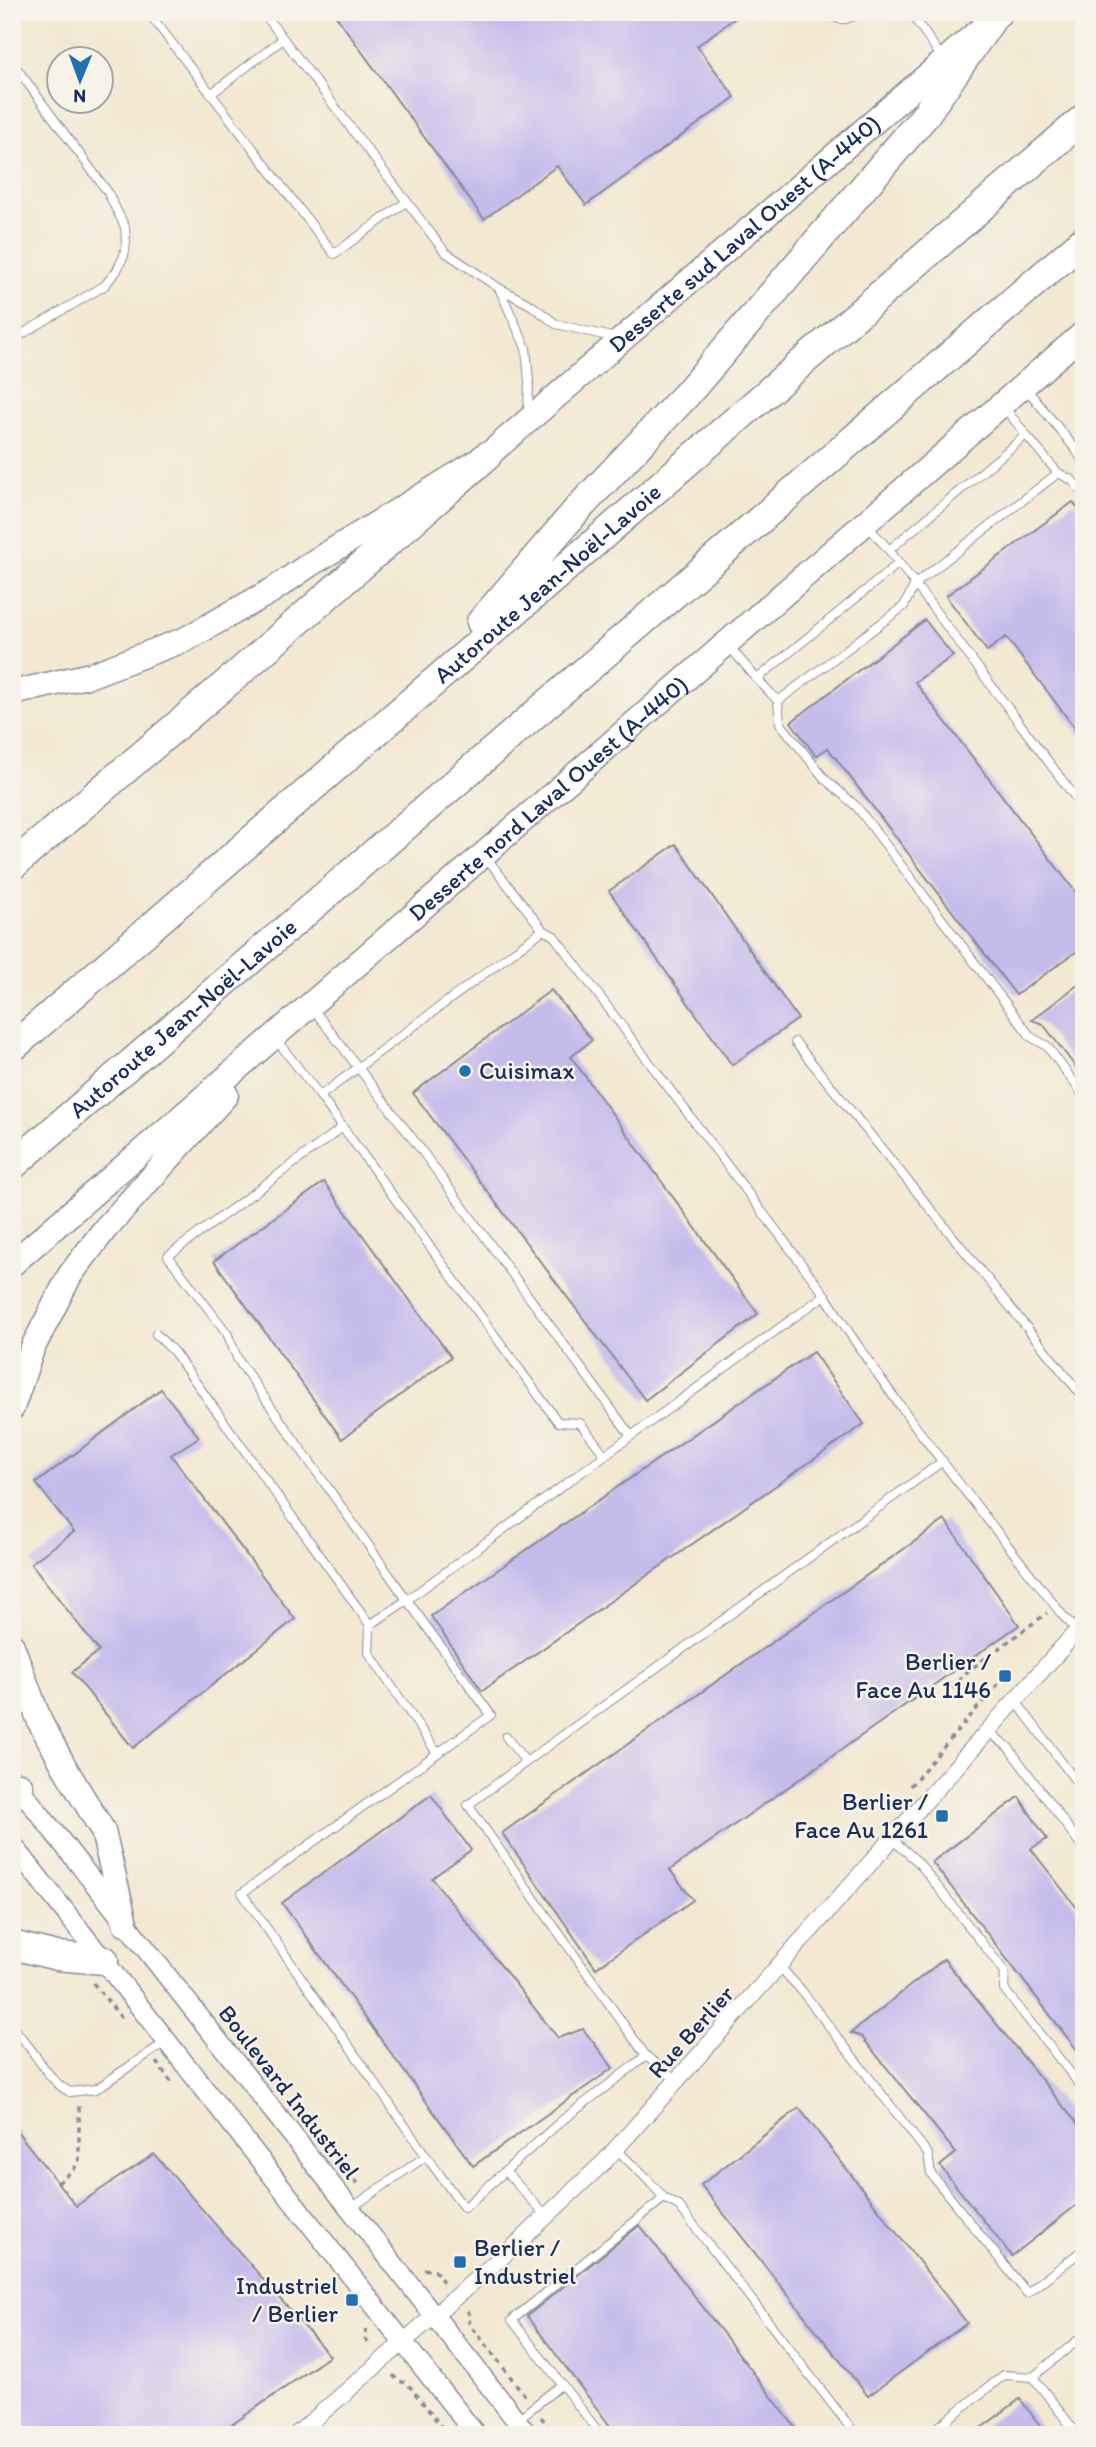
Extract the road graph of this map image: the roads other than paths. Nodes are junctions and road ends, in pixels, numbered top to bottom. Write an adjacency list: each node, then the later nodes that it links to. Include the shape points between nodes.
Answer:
1 (149, 12): 10 (lane)
2 (263, 12): 7 (lane)
3 (826, 12): 4 (lane, via 841,20)
4 (860, 12)
5 (910, 12): 8 (lane)
6 (996, 17): 8 (main road, Desserte sud Laval Ouest (A-440)); 34 (highway, via 923,118 687,395 577,510)
7 (283, 39): 10 (lane); 12 (lane)
8 (945, 61): 16 (main road, Desserte sud Laval Ouest (A-440))
9 (12, 62): 17 (lane, via 107,191 125,228 126,243 116,272 104,286)
10 (211, 94): 12 (lane, via 334,254)
11 (1084, 118): 34 (highway, Autoroute Jean-Noël-Lavoie)
12 (406, 202): 14 (lane, via 445,252)
13 (1084, 240): 48 (highway, Autoroute Jean-Noël-Lavoie)
14 (499, 288): 16 (lane, via 556,324); 20 (lane, via 526,348)
15 (1084, 333): 18 (main road, Desserte nord Laval Ouest (A-440))
16 (622, 340): 20 (main road, Desserte sud Laval Ouest (A-440))
17 (12, 341)
18 (1024, 386): 19 (main road, Desserte nord Laval Ouest (A-440)); 22 (lane)
19 (1002, 404): 21 (lane); 27 (main road, Desserte nord Laval Ouest (A-440))
20 (528, 421): 23 (main road, Desserte sud Laval Ouest (A-440))
21 (1026, 435): 25 (lane); 28 (lane)
22 (1080, 448): 24 (lane)
23 (487, 456): 33 (main road, Desserte sud Laval Ouest (A-440), via 186,639 91,675); 38 (highway)
24 (1084, 464)
25 (1058, 473): 26 (lane, via 1072,480); 30 (lane)
26 (1084, 495)
27 (865, 523): 28 (lane); 31 (main road, Desserte nord Laval Ouest (A-440))
28 (890, 550): 29 (lane)
29 (899, 563): 30 (lane); 32 (lane)
30 (915, 584): 35 (lane, via 904,606); 36 (lane)
31 (726, 643): 32 (lane); 37 (main road, Desserte nord Laval Ouest (A-440))
32 (757, 679): 35 (lane)
33 (12, 693)
34 (418, 696): 43 (highway, Autoroute Jean-Noël-Lavoie)
35 (778, 701): 46 (lane, via 780,723 825,779 857,807 1031,1037 1047,1046)
36 (1084, 809)
37 (484, 854): 39 (lane); 40 (main road, Desserte nord Laval Ouest (A-440))
38 (12, 866)
39 (543, 930): 44 (lane); 50 (lane, via 554,936)
40 (310, 1004): 41 (main road, Desserte nord Laval Ouest (A-440)); 44 (lane)
41 (280, 1032): 45 (lane); 49 (main road, Desserte nord Laval Ouest (A-440)); 53 (main road, via 83,1256 40,1331)
42 (795, 1042): 52 (lane, via 1079,1392)
43 (12, 1048)
44 (359, 1067): 45 (lane); 54 (lane)
45 (320, 1096): 47 (lane)
46 (1084, 1096)
47 (343, 1127): 55 (lane, via 558,1422 580,1423); 57 (lane, via 168,1256 227,1333 238,1360)
48 (12, 1166)
49 (12, 1264)
50 (825, 1296): 54 (lane); 56 (lane, via 857,1347)
51 (156, 1334): 58 (lane, via 174,1352)
52 (1084, 1388)
53 (12, 1408)
54 (631, 1436): 55 (lane)
55 (605, 1455): 57 (lane)
56 (943, 1461): 59 (lane, via 1063,1616); 65 (lane)
57 (407, 1600): 58 (lane); 64 (lane, via 491,1716)
58 (370, 1625): 64 (lane, via 369,1653)
59 (1081, 1626): 61 (street, Rue Berlier)
60 (12, 1646): 71 (main road, via 40,1721 103,1831)
61 (1015, 1700): 62 (street, Rue Berlier); 67 (lane)
62 (988, 1731): 68 (street, Rue Berlier); 70 (lane, via 1008,1747)
63 (506, 1737): 65 (lane)
64 (437, 1753): 81 (lane, via 242,1893)
65 (526, 1762): 77 (lane, via 468,1805)
66 (15, 1788): 71 (street, Boulevard Industriel)
67 (1084, 1792)
68 (892, 1839): 74 (street, Rue Berlier); 79 (lane, via 918,1862 1005,1972 1004,1989)
69 (12, 1844): 73 (street)
70 (1084, 1849)
71 (125, 1923): 84 (street, Boulevard Industriel)
72 (12, 1945): 73 (highway, via 57,1956)
73 (103, 1960): 76 (street)
74 (779, 1966): 78 (street, Rue Berlier); 86 (lane, via 928,2154 931,2175 1027,2293)
75 (12, 2028): 76 (lane, via 63,2089 79,2093 96,2089)
76 (167, 2041): 89 (street)
77 (646, 2056): 78 (lane); 82 (lane)
78 (678, 2081): 80 (street, Rue Berlier)
79 (1084, 2091)
80 (616, 2149): 83 (lane); 85 (street, Rue Berlier)
81 (426, 2156): 82 (lane, via 464,2208); 84 (lane)
82 (505, 2171): 85 (lane)
83 (664, 2198): 91 (lane, via 512,2320); 96 (lane, via 679,2206)
84 (350, 2210): 87 (street, Boulevard Industriel)
85 (547, 2217): 87 (street, Rue Berlier)
86 (1084, 2249)
87 (433, 2314): 89 (street, Rue Berlier); 92 (street, Boulevard Industriel)
88 (1084, 2336): 90 (lane)
89 (403, 2342): 93 (street, Rue Berlier); 94 (street)
90 (1033, 2377): 97 (lane, via 1004,2375); 98 (lane)
91 (562, 2384): 92 (lane); 95 (lane)
92 (522, 2428)
93 (296, 2435)
94 (476, 2435)
95 (601, 2435)
96 (856, 2435)
97 (928, 2435)
98 (1078, 2435)

